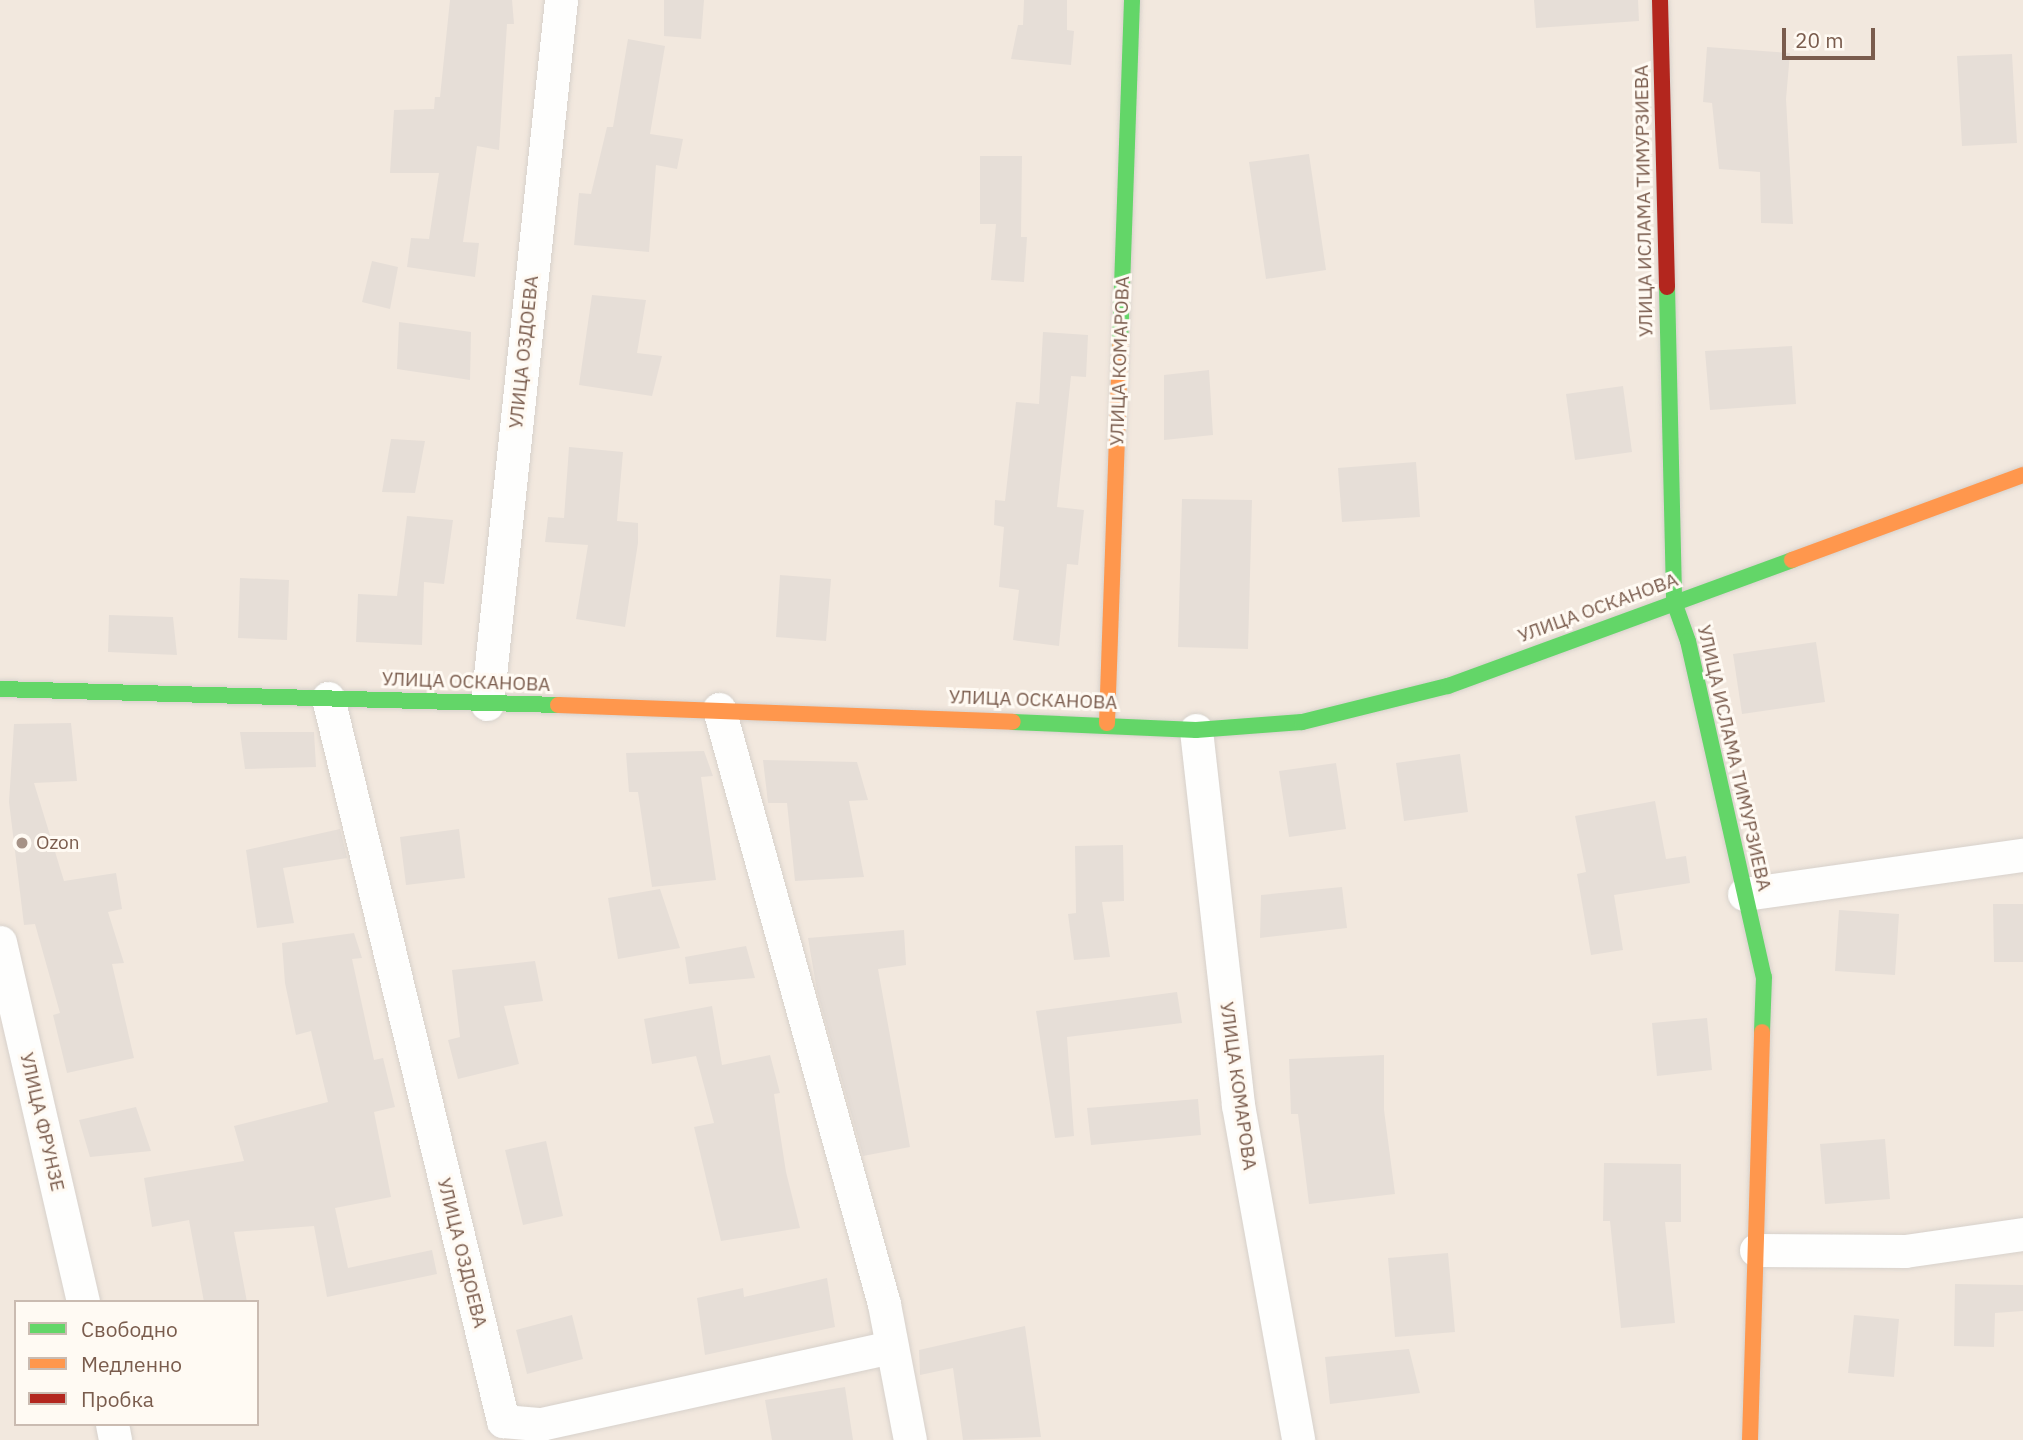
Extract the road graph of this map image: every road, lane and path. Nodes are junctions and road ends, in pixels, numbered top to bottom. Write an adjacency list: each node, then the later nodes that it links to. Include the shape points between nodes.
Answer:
1 (561, 0): 8 (street, УЛИЦА ОЗДОЕВА)
2 (1132, 0): 10 (main road, УЛИЦА КОМАРОВА)
3 (1660, 0): 5 (main road, УЛИЦА ИСЛАМА ТИМУРЗИЕВА)
4 (2023, 475): 5 (main road, УЛИЦА ОСКАНОВА)
5 (1674, 602): 11 (main road, УЛИЦА ОСКАНОВА, via 1448,685 1302,722); 13 (main road, УЛИЦА ИСЛАМА ТИМУРЗИЕВА, via 1688,641)
6 (0, 689): 7 (main road, УЛИЦА ОСКАНОВА)
7 (328, 698): 8 (main road, УЛИЦА ОСКАНОВА); 18 (street, УЛИЦА ОЗДОЕВА, via 503,1421 541,1424)
8 (487, 704): 9 (main road, УЛИЦА ОСКАНОВА)
9 (719, 709): 10 (main road, УЛИЦА ОСКАНОВА); 18 (street)
10 (1107, 723): 11 (main road, УЛИЦА ОСКАНОВА)
11 (1196, 730): 20 (street, УЛИЦА КОМАРОВА, via 1237,1105)
12 (2023, 855): 13 (street)
13 (1744, 894): 16 (main road, УЛИЦА ИСЛАМА ТИМУРЗИЕВА, via 1764,977)
14 (0, 942): 17 (street, УЛИЦА ФРУНЗЕ)
15 (2023, 1234): 16 (street, via 1905,1251)
16 (1756, 1250): 21 (main road, УЛИЦА ИСЛАМА ТИМУРЗИЕВА)
17 (83, 1300)
18 (892, 1347): 19 (street)
19 (910, 1440)
20 (1298, 1440)
21 (1750, 1440)

